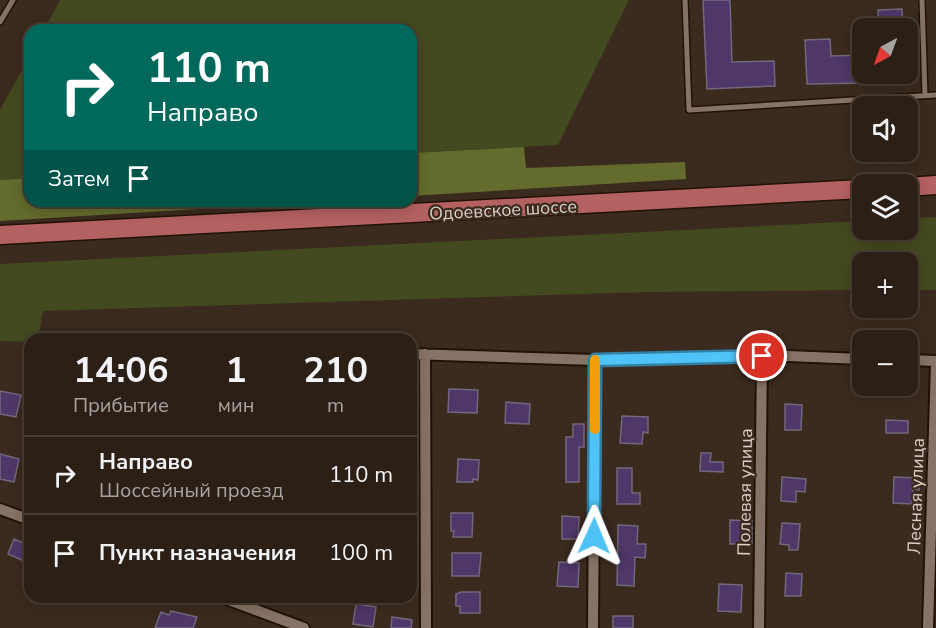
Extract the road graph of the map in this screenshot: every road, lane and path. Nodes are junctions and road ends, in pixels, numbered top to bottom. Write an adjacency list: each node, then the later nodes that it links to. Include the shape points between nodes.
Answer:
1 (13, 0): 4 (lane)
2 (685, 0): 6 (lane, via 689,110)
3 (922, 0): 6 (lane)
4 (0, 22)
5 (936, 95): 6 (lane)
6 (925, 96)
7 (936, 185): 8 (main road)
8 (918, 186)
9 (852, 190): 10 (main road, Одоевское шоссе)
10 (0, 235)
11 (417, 354): 12 (street)
12 (425, 354): 15 (street); 24 (street)
13 (762, 356): 14 (street); 15 (street); 26 (street, Полевая улица)
14 (852, 358)
15 (595, 360): 25 (street)
16 (918, 361): 17 (street)
17 (936, 362): 27 (street, Лесная улица)
18 (0, 508): 19 (street)
19 (24, 518)
20 (237, 603): 22 (street)
21 (253, 603): 22 (street)
22 (253, 609): 23 (street)
23 (304, 628)
24 (426, 628)
25 (593, 628)
26 (759, 628)
27 (928, 628)

